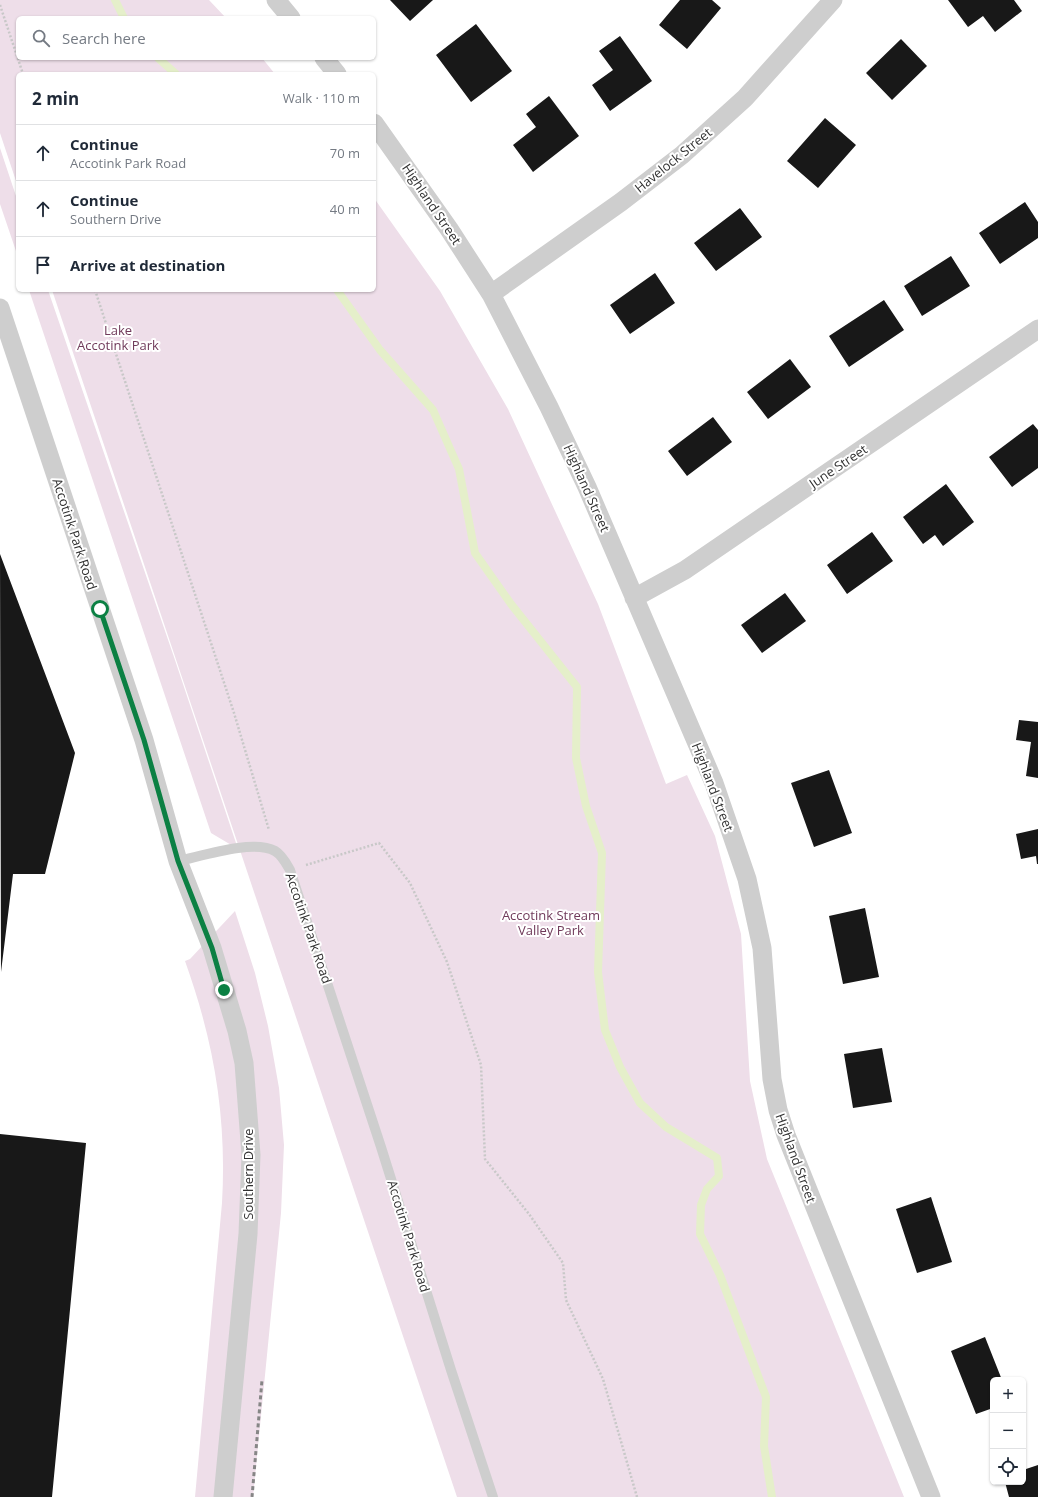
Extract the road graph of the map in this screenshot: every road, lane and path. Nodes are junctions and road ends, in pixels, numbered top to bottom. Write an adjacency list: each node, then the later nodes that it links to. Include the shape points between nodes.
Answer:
1 (276, 0): 4 (street)
2 (833, 0): 12 (street, Havelock Street, via 745,98 682,155 621,202)
3 (0, 5): 5 (path)
4 (289, 16)
5 (16, 53)
6 (18, 60): 8 (path)
7 (326, 60): 9 (street)
8 (22, 72)
9 (335, 72)
10 (376, 126): 12 (street, Highland Street, via 449,229)
11 (96, 292): 16 (path, via 234,713)
12 (491, 294): 15 (street, Highland Street, via 587,487)
13 (0, 308): 17 (street, Accotink Park Road, via 144,740)
14 (1038, 329): 15 (street, June Street, via 685,570)
15 (634, 598): 22 (street, Highland Street, via 714,783 747,879 762,948 772,1079 786,1136)
16 (275, 851): 17 (lane, via 264,846 249,846); 18 (lane, Accotink Park Road, via 284,858)
17 (178, 861): 19 (street, Southern Drive, via 212,948 237,1031 245,1070 251,1155 248,1234)
18 (290, 870): 20 (lane, Accotink Park Road); 21 (path, via 379,843 410,884 447,962 481,1065 484,1159 529,1214 563,1264 566,1300 603,1379)
19 (223, 1497)
20 (493, 1497)
21 (637, 1497)
22 (930, 1497)

